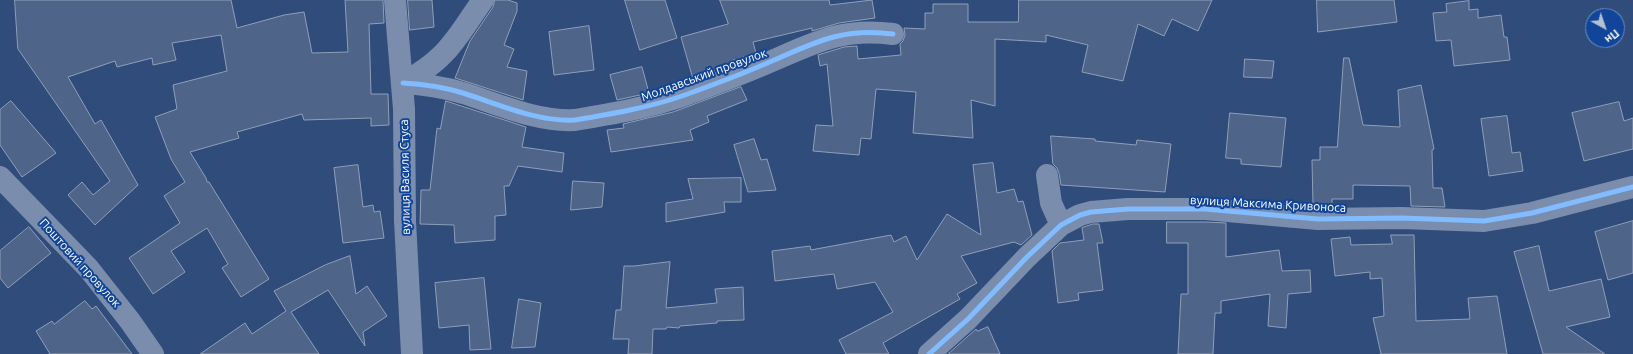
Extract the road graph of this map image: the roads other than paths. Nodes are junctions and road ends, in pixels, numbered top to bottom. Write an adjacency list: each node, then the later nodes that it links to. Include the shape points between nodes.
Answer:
1 (395, 0): 4 (street, вулиця Василя Стуса)
2 (483, 0): 4 (street, via 441,57)
3 (893, 34): 4 (street, Молдавський провулок, via 858,32 832,37 680,96 637,109 566,121 531,114 443,87)
4 (403, 83): 10 (street, вулиця Василя Стуса, via 405,221)
5 (1047, 175): 8 (street, via 1049,197)
6 (0, 177): 9 (street, Поштовий провулок, via 89,269 126,314)
7 (1633, 187): 8 (street, вулиця Максима Кривоноса, via 1532,213 1484,221 1402,218 1318,219 1205,209 1136,209 1091,212)
8 (1061, 224): 11 (street, вулиця Максима Кривоноса, via 981,306)
9 (153, 354)
10 (412, 354)
11 (929, 354)

